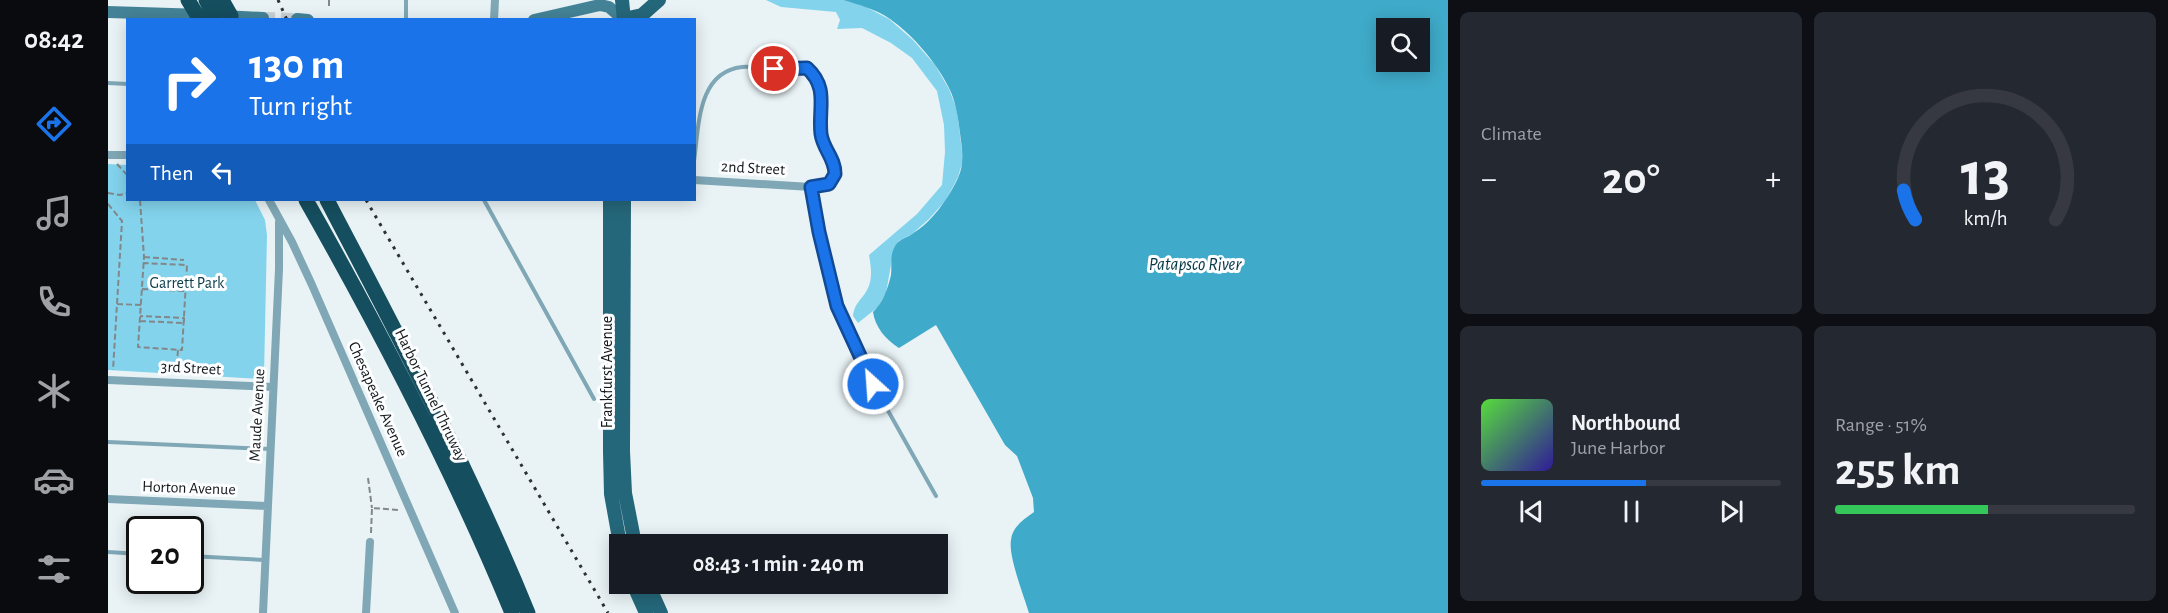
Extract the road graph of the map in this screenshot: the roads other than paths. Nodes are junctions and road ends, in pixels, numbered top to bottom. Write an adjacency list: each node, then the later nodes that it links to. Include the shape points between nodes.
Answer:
1 (188, 0): 10 (highway, bridge)
2 (206, 0): 11 (highway, bridge)
3 (222, 0): 12 (highway, bridge)
4 (406, 0): 14 (lane)
5 (495, 0): 15 (street)
6 (622, 0): 18 (main road)
7 (659, 0): 19 (main road, via 642,15)
8 (108, 12): 9 (main road)
9 (165, 16): 13 (main road)
10 (199, 18)
11 (215, 18)
12 (231, 18)
13 (262, 18)
14 (406, 18)
15 (494, 18)
16 (547, 18): 17 (main road, via 600,5)
17 (623, 18)
18 (624, 18)
19 (628, 18)
20 (108, 83): 21 (lane)
21 (126, 84)
22 (696, 147): 26 (lane, via 703,100 719,76 743,67 807,68 819,84 821,134 835,167 829,184)
23 (108, 155): 24 (street)
24 (126, 155)
25 (696, 180): 26 (street, 2nd Street)
26 (811, 187): 39 (lane, via 837,306 873,384)
27 (270, 201): 33 (street, Chesapeake Avenue)
28 (307, 201): 54 (highway, Harbor Tunnel Thruway, via 400,369)
29 (328, 201): 55 (highway, Harbor Tunnel Thruway, via 449,437)
30 (485, 201): 36 (lane)
31 (610, 201): 42 (main road, Frankfurst Avenue, via 611,494)
32 (624, 201): 43 (main road, Frankfurst Avenue, via 623,452 625,494)
33 (279, 218): 35 (street, Maude Avenue); 53 (street, Chesapeake Avenue)
34 (111, 377): 35 (street, 3rd Street)
35 (273, 387): 38 (street, Maude Avenue)
36 (594, 399)
37 (108, 442): 38 (lane)
38 (270, 449): 41 (street, Maude Avenue)
39 (936, 496)
40 (108, 500): 41 (street, Horton Avenue)
41 (268, 506): 48 (street, Maude Avenue)
42 (618, 534)
43 (633, 534)
44 (370, 542): 52 (street)
45 (108, 552): 46 (lane)
46 (126, 553)
47 (204, 557): 48 (lane)
48 (266, 560): 51 (street, Maude Avenue)
49 (637, 594): 56 (main road)
50 (653, 594): 57 (main road)
51 (263, 613)
52 (366, 613)
53 (455, 613)
54 (512, 613)
55 (528, 613)
56 (646, 613)
57 (662, 613)

